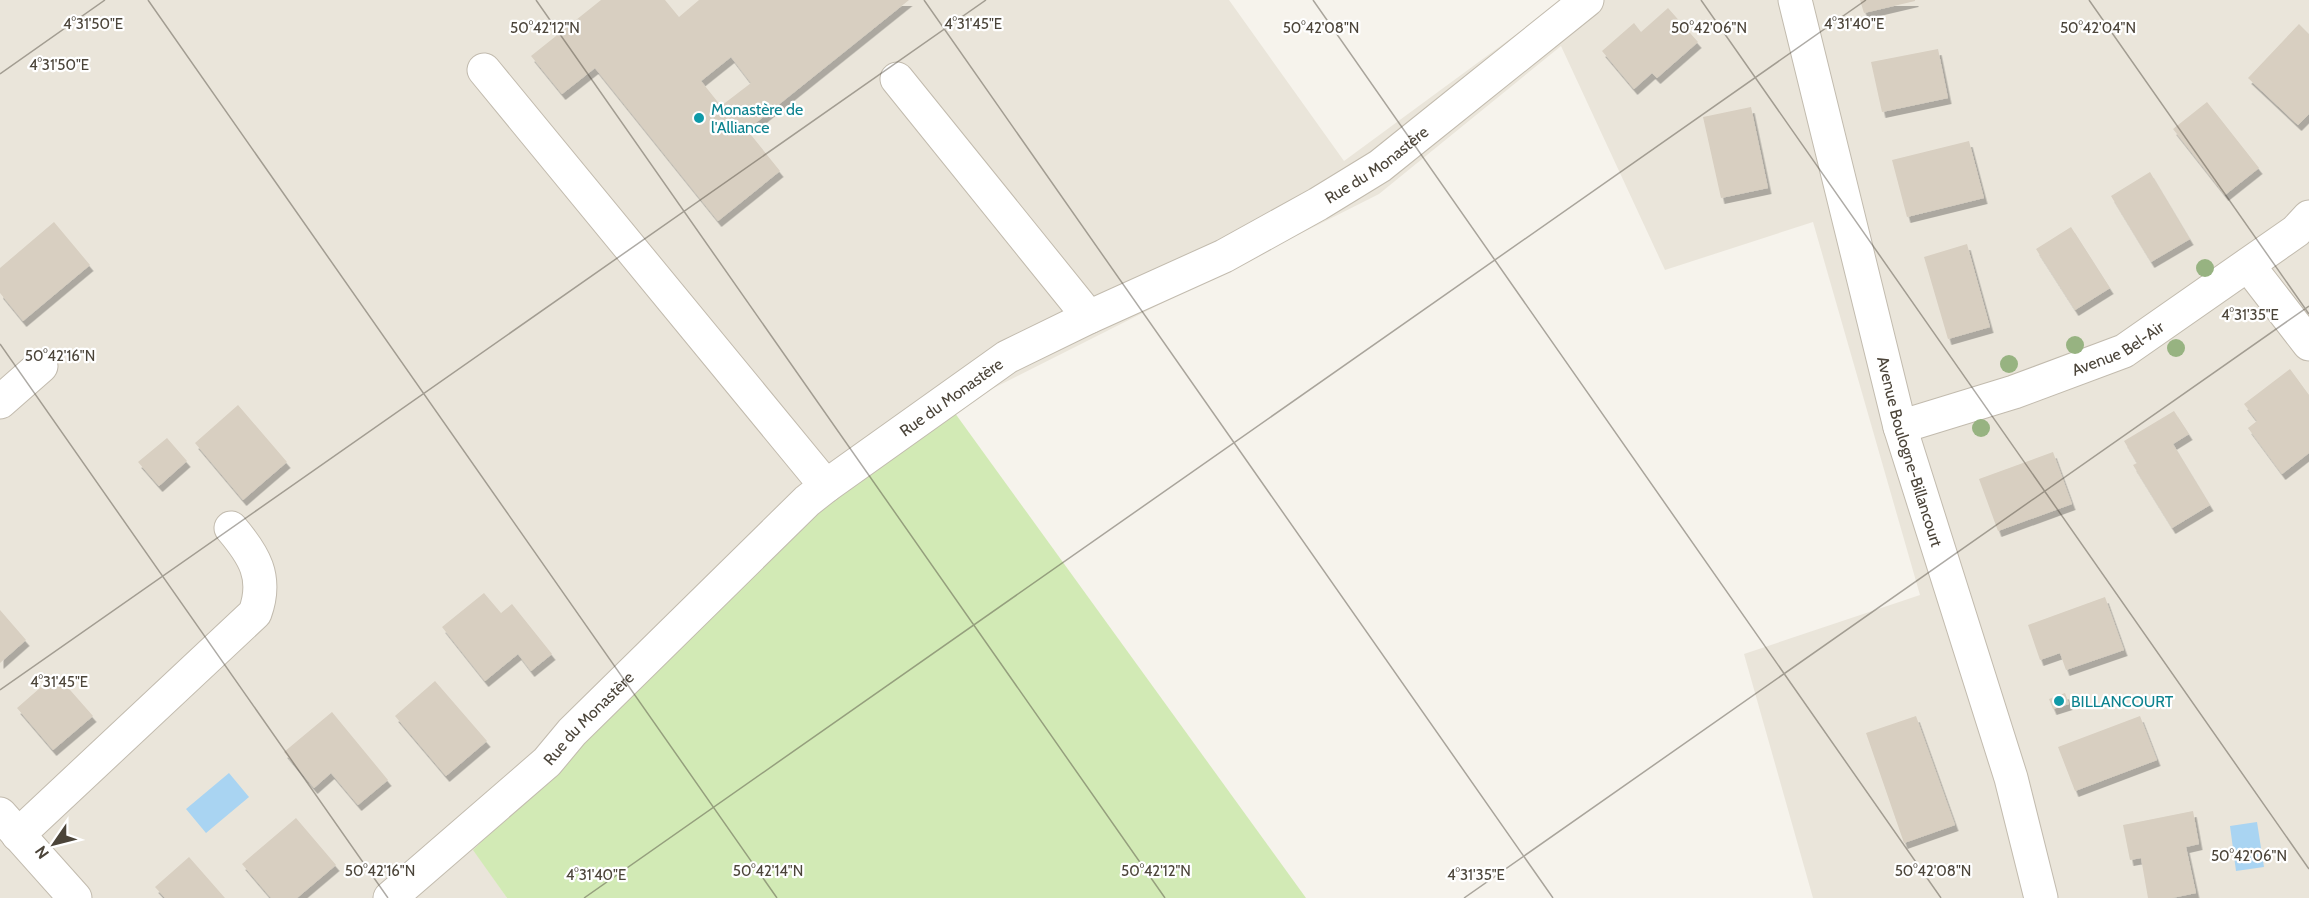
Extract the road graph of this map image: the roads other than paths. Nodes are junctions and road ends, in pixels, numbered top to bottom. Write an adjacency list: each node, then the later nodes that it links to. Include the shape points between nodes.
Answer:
1 (1587, 0): 7 (street, Rue du Monastère, via 1380,166 1224,256)
2 (1796, 0): 11 (street, Avenue Boulogne-Billancourt)
3 (484, 70): 12 (street)
4 (897, 79): 7 (street)
5 (2309, 217): 6 (street, Avenue Bel-Air)
6 (2248, 265): 8 (street); 11 (street, Avenue Bel-Air, via 2124,351 2013,392)
7 (1089, 317): 12 (street, Rue du Monastère, via 1006,357)
8 (2309, 344)
9 (41, 366): 10 (street)
10 (0, 402)
11 (1900, 427): 17 (street, Avenue Boulogne-Billancourt, via 2011,778)
12 (826, 486): 16 (street, Rue du Monastère, via 572,732 546,762)
13 (231, 528): 14 (street, via 252,554 258,572 260,599 255,613)
14 (9, 824): 15 (street)
15 (75, 898)
16 (390, 898)
17 (2041, 898)

